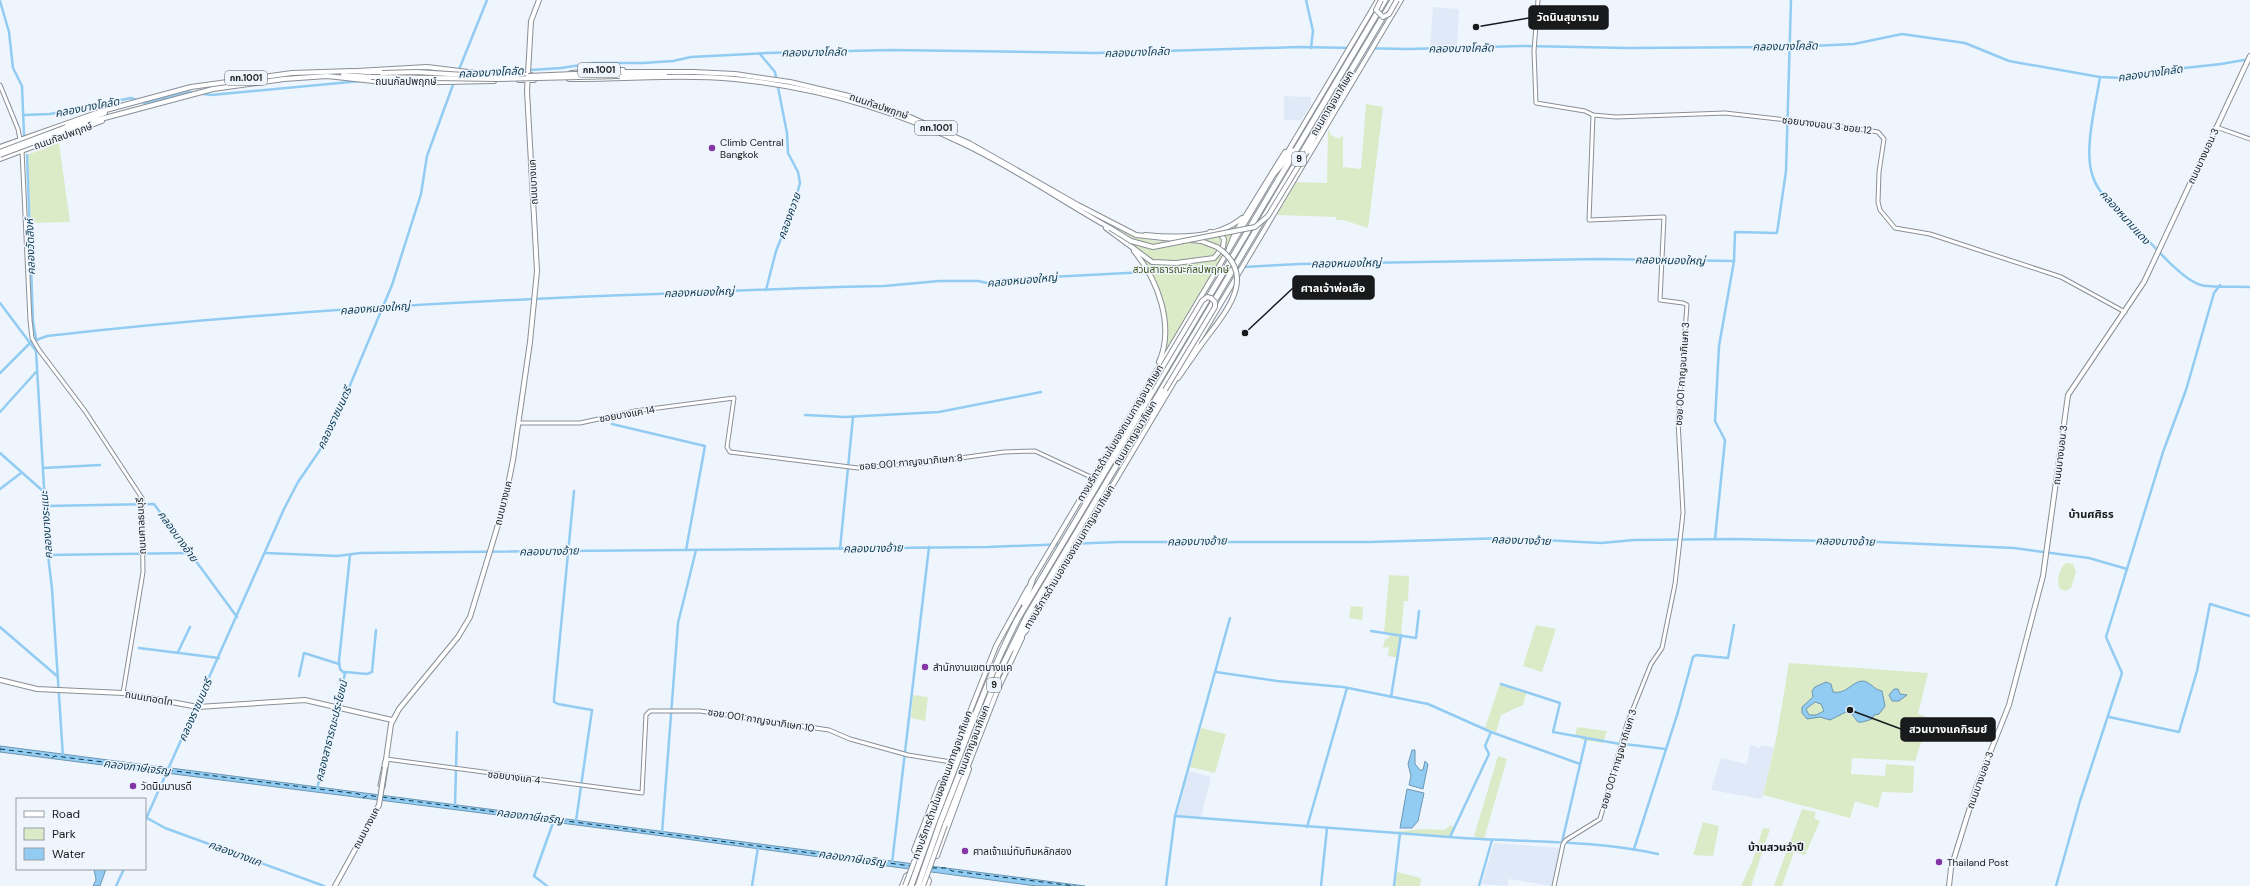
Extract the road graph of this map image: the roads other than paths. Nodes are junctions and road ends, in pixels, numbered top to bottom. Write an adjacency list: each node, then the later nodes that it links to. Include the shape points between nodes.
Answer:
1 (539, 0): 10 (main road, ถนนบางแค, via 532,17)
2 (1378, 0): 33 (main road, ทางบริการด้านในของถนนกาญจนาภิเษก)
3 (1381, 0): 6 (main road, bridge, via 1377,12 1385,17)
4 (1386, 0): 27 (highway, ถนนกาญจนาภิเษก / 9)
5 (1393, 0): 23 (highway, ถนนกาญจนาภิเษก / 9)
6 (1397, 0)
7 (1401, 0): 24 (main road)
8 (1538, 0): 22 (street, via 1534,44 1536,103 1585,111)
9 (2250, 56): 25 (main road, ถนนบางบอน 3)
10 (528, 71): 11 (main road, ถนนกัลปพฤกษ์ / กท.1001); 12 (main road, ถนนกัลปพฤกษ์ / กท.1001, via 478,74 453,69 404,68); 17 (main road, ถนนบางแค)
11 (584, 71): 14 (main road, ถนนกัลปพฤกษ์ / กท.1001, via 650,69); 16 (main road)
12 (354, 72): 13 (main road, ถนนกัลปพฤกษ์ / กท.1001, bridge, via 483,76); 20 (main road, ถนนกัลปพฤกษ์ / กท.1001, via 292,73 240,79 191,87)
13 (620, 74): 14 (main road, ถนนกัลปพฤกษ์ / กท.1001); 15 (main road, ถนนกัลปพฤกษ์ / กท.1001, bridge, via 496,79)
14 (669, 74): 16 (main road, ถนนกัลปพฤกษ์ / กท.1001); 18 (main road, ถนนกัลปพฤกษ์ / กท.1001, via 719,73)
15 (334, 76): 17 (main road, ถนนกัลปพฤกษ์ / กท.1001, bridge, via 375,82); 21 (main road, ถนนกัลปพฤกษ์ / กท.1001, via 250,83 200,93)
16 (584, 79): 17 (main road, ถนนกัลปพฤกษ์ / กท.1001)
17 (528, 80): 49 (main road, ถนนบางแค, via 536,242 535,294)
18 (775, 81): 39 (main road, ถนนกัลปพฤกษ์ / กท.1001, via 779,85 859,104 937,132 989,157); 41 (main road, ถนนกัลปพฤกษ์ / กท.1001, via 853,97 941,130 980,148)
19 (0, 85): 30 (street)
20 (122, 105): 26 (main road, ถนนกัลปพฤกษ์ / กท.1001); 28 (main road, ถนนกัลปพฤกษ์ / กท.1001)
21 (127, 113): 26 (main road, ถนนกัลปพฤกษ์ / กท.1001); 32 (main road, ถนนกัลปพฤกษ์ / กท.1001)
22 (1593, 115): 44 (street, ซอยบางบอน 3 ซอย 12, via 1628,117 1724,113 1871,130 1882,134 1884,139 1878,202 1880,210 1895,228 1930,234 2061,277); 73 (street, ซอย 001 กาญจนาภิเษก 3, via 1589,220 1664,217 1660,300 1683,303 1687,308 1678,421 1682,501 1681,543 1662,648 1651,664 1627,724 1600,820 1563,844)
23 (1322, 120): 31 (main road); 54 (highway, ถนนกาญจนาภิเษก / 9, via 1027,616)
24 (1327, 124): 31 (main road); 46 (main road)
25 (2216, 127): 29 (street); 44 (main road, ถนนบางบอน 3, via 2140,290)
26 (66, 129): 34 (main road, ถนนกัลปพฤกษ์ / กท.1001, bridge); 36 (main road, ถนนกัลปพฤกษ์ / กท.1001, bridge)
27 (1307, 132): 37 (highway); 52 (highway, ถนนกาญจนาภิเษก / 9)
28 (36, 134): 30 (main road, ถนนกัลปพฤกษ์ / กท.1001); 32 (main road, via 32,142)
29 (2250, 139)
30 (20, 140): 34 (main road, ถนนกัลปพฤกษ์ / กท.1001); 35 (main road)
31 (1314, 140): 39 (main road, bridge, via 1268,216 1255,227 1153,247 1131,241)
32 (40, 144): 35 (main road, ถนนกัลปพฤกษ์ / กท.1001)
33 (1292, 144): 37 (main road, ทางบริการด้านในของถนนกาญจนาภิเษก); 38 (main road, via 1277,162)
34 (0, 150): 36 (main road)
35 (22, 151): 36 (main road, ถนนกัลปพฤกษ์ / กท.1001); 56 (street, ถนนศาลธนบุรี, via 32,338 86,411 118,463 138,489 142,504 143,572)
36 (0, 158)
37 (1274, 173): 43 (main road, ทางบริการด้านในของถนนกาญจนาภิเษก)
38 (1248, 212): 40 (main road, via 1235,223); 43 (main road, via 1231,241)
39 (1086, 214): 42 (main road)
40 (1210, 232): 41 (main road, via 1182,237); 42 (main road, via 1222,236 1224,244 1210,260 1169,264 1147,259)
41 (1134, 234): 46 (main road, bridge, via 1210,244 1228,256 1236,271 1237,282 1233,297 1201,346)
42 (1129, 245): 45 (main road, via 1151,277 1158,294 1166,330 1164,351)
43 (1229, 250): 45 (main road, ทางบริการด้านในของถนนกาญจนาภิเษก)
44 (2125, 312): 74 (main road, ถนนบางบอน 3, via 2068,395 2048,547 2013,692 1976,788 1951,868)
45 (1151, 380): 48 (main road, ทางบริการด้านในของถนนกาญจนาภิเษก)
46 (1167, 390): 48 (main road, bridge, via 1214,307 1215,302 1211,298 1206,297 1202,301); 53 (main road, ทางบริการด้านนอกของถนนกาญจนาภิเษก)
47 (734, 398): 49 (street, ซอยบางแค 14, via 635,411 580,423); 50 (street, ซอย 001 กาญจนาภิเษก 8, via 727,447 730,452 858,468 1032,451)
48 (1130, 417): 50 (main road, ทางบริการด้านในของถนนกาญจนาภิเษก)
49 (520, 423): 58 (main road, ถนนบางแค, via 504,505 467,623 404,701)
50 (1093, 478): 51 (main road, ทางบริการด้านในของถนนกาญจนาภิเษก)
51 (1032, 581): 52 (highway); 59 (main road, ทางบริการด้านในของถนนกาญจนาภิเษก, via 996,646)
52 (1017, 620): 57 (highway, ถนนกาญจนาภิเษก / 9)
53 (1026, 629): 54 (highway); 61 (main road, ทางบริการด้านนอกของถนนกาญจนาภิเษก, via 998,689)
54 (1004, 662): 65 (highway, ถนนกาญจนาภิเษก / 9)
55 (0, 680): 56 (main road, ถนนเทอดไท, via 53,690)
56 (123, 693): 58 (main road, ถนนเทอดไท, via 196,706 305,700)
57 (979, 701): 59 (highway); 64 (highway, ถนนกาญจนาภิเษก / 9, via 969,734)
58 (392, 720): 60 (main road, ถนนบางแค)
59 (957, 746): 62 (main road, ทางบริการด้านในของถนนกาญจนาภิเษก)
60 (386, 759): 60 (street, via 388,763 383,787 380,785); 63 (street, ซอยบางแค 4); 66 (main road, ถนนบางแค, bridge, via 379,805)
61 (971, 761): 62 (main road, via 969,775 938,856 917,854 914,852 916,846); 65 (main road, ทางบริการด้านนอกของถนนกาญจนาภิเษก)
62 (951, 762): 63 (street, ซอย 001 กาญจนาภิเษก 10, via 908,755 850,739 829,730 700,711 650,711 645,717); 64 (main road, ทางบริการด้านในของถนนกาญจนาภิเษก)
63 (642, 793)
64 (931, 822): 68 (main road, ทางบริการด้านในของถนนกาญจนาภิเษก, bridge); 69 (highway, ถนนกาญจนาภิเษก / 9, bridge)
65 (943, 824): 70 (highway, ถนนกาญจนาภิเษก / 9, bridge); 71 (main road, ทางบริการด้านนอกของถนนกาญจนาภิเษก, bridge)
66 (335, 886)
67 (902, 886): 72 (main road, via 909,874 927,877)
68 (905, 886)
69 (911, 886)
70 (918, 886)
71 (923, 886)
72 (927, 886)
73 (1554, 886)
74 (1949, 886)

